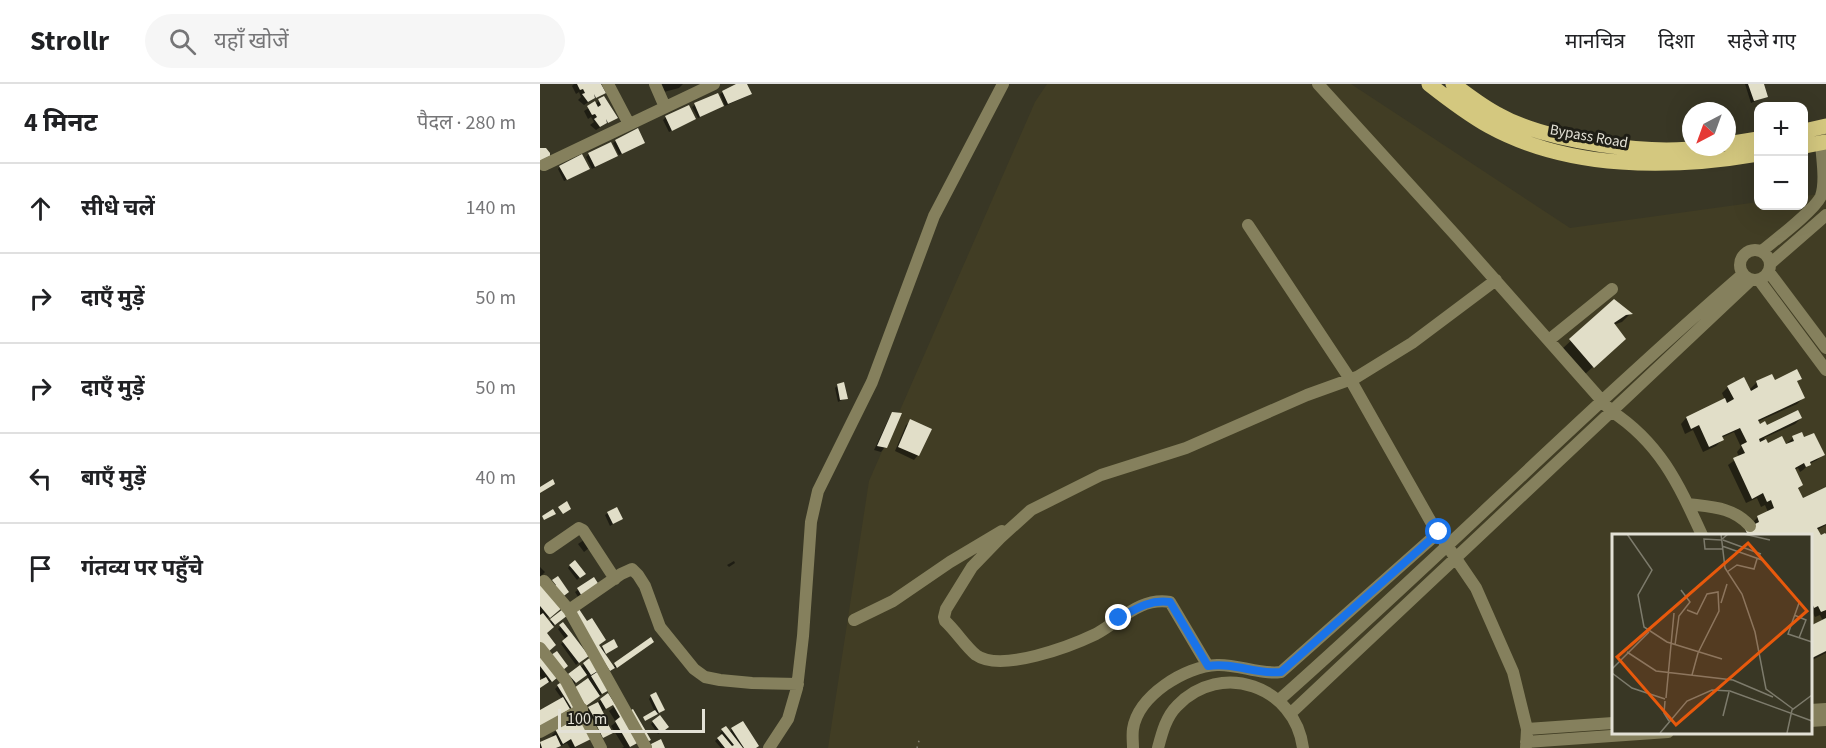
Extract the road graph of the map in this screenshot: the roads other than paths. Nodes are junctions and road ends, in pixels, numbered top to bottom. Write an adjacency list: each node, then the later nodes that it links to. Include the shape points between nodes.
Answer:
1 (608, 84): 9 (street)
2 (655, 84): 8 (street)
3 (714, 84): 8 (street)
4 (1003, 84): 48 (street, via 934,216 872,382 818,491)
5 (1318, 84): 25 (street)
6 (1429, 84): 17 (main road, Bypass Road, via 1490,126 1568,154 1649,163)
7 (1453, 84): 16 (main road, Bypass Road, via 1500,116 1533,130 1583,142)
8 (665, 107): 9 (street)
9 (629, 124): 18 (street)
10 (1826, 126): 11 (main road)
11 (1808, 130)
12 (1754, 140): 13 (main road)
13 (1736, 143)
14 (1824, 143): 15 (main road); 19 (street, via 1821,196)
15 (1808, 145)
16 (1682, 149)
17 (1754, 154)
18 (544, 165)
19 (1808, 211): 20 (street); 22 (street)
20 (1822, 219): 23 (street)
21 (1248, 225): 32 (street)
22 (1762, 251): 23 (street); 24 (street, via 1752,250 1740,264)
23 (1770, 268): 24 (street); 28 (street)
24 (1751, 278): 29 (street); 30 (street); 31 (street)
25 (1496, 279): 27 (street); 32 (street, via 1412,343)
26 (1612, 289): 27 (street)
27 (1549, 340): 33 (street)
28 (1826, 348)
29 (1648, 358): 30 (street); 33 (street)
30 (1656, 369): 33 (street)
31 (1826, 370)
32 (1350, 379): 36 (street, via 1186,448 1101,475 1031,510); 37 (street)
33 (1607, 406): 34 (street, via 1653,445); 39 (street); 41 (street)
34 (1688, 504): 35 (street, via 1722,508); 38 (street)
35 (1750, 526)
36 (1012, 527): 45 (street, via 893,601); 47 (street, via 972,567 944,616 977,656 1016,661 1040,655 1097,633 1148,603 1161,601 1170,602)
37 (1439, 532): 39 (street); 47 (street, via 1281,672)
38 (1702, 534)
39 (1447, 544): 41 (street); 49 (street)
40 (550, 548): 42 (street, via 579,528 590,538)
41 (1456, 557): 53 (street); 59 (street, via 1476,588 1513,672)
42 (615, 579): 44 (street); 48 (street, via 635,571 645,586 660,627 705,677)
43 (544, 581): 44 (street)
44 (568, 610): 61 (street)
45 (854, 620)
46 (540, 648): 50 (street)
47 (1208, 666): 63 (street, via 1197,668 1150,697 1133,728)
48 (798, 684): 62 (street, via 788,719)
49 (1279, 700): 53 (street); 64 (street, via 1258,687 1237,682 1215,684 1194,692 1176,707 1163,727)
50 (582, 709): 57 (street); 60 (street)
51 (1826, 709): 52 (street)
52 (1811, 710)
53 (1291, 713): 65 (street, via 1302,734)
54 (1826, 720): 55 (street)
55 (1811, 721)
56 (1612, 723): 59 (street)
57 (540, 732)
58 (1648, 733): 59 (street)
59 (1526, 739)
60 (601, 748)
61 (646, 748)
62 (769, 748)
63 (1133, 748)
64 (1158, 748)
65 (1303, 748)

